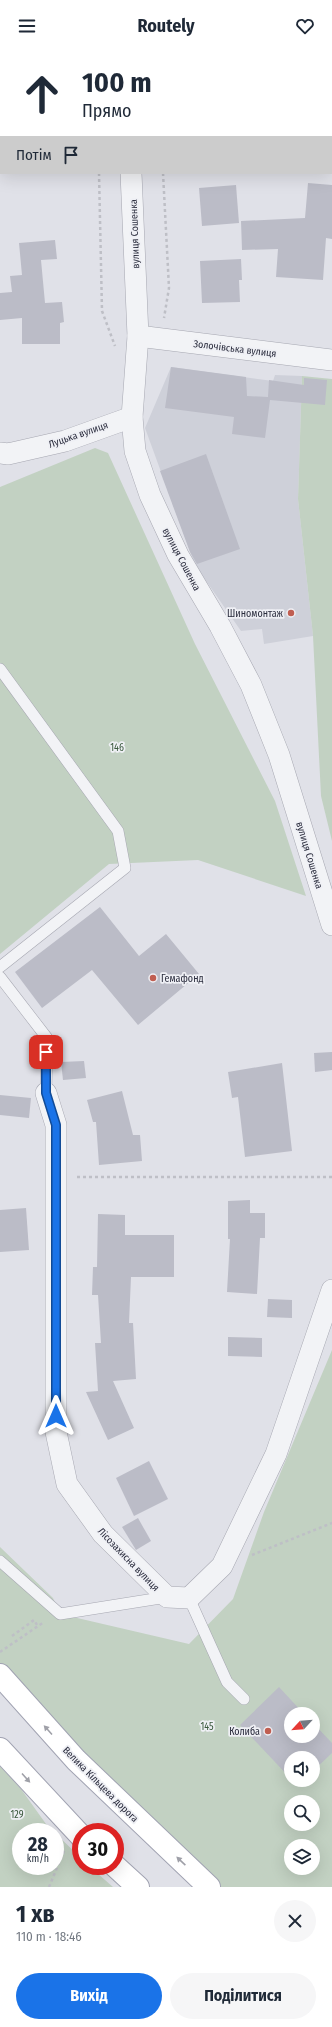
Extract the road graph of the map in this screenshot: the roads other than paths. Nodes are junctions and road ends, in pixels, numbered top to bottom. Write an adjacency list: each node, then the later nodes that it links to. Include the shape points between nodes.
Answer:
1 (131, 174): 2 (street, вулиця Сошенка)
2 (138, 336): 3 (street, Золочівська вулиця); 4 (street, вулиця Сошенка)
3 (332, 360)
4 (132, 416): 5 (street, Луцька вулиця, via 65,441); 7 (street, вулиця Сошенка, via 135,451 150,495 178,555 251,685 279,755)
5 (3, 455)
6 (0, 669): 8 (lane, via 118,831 125,868)
7 (332, 925)
8 (0, 967)
9 (0, 976): 10 (lane, via 47,1038)
10 (46, 1093): 13 (street, Лісозахисна вулиця, via 56,1125 56,1432 67,1484 103,1534)
11 (332, 1290): 14 (street, via 276,1454 222,1566)
12 (0, 1561): 13 (lane, via 60,1614)
13 (167, 1597): 14 (street, Лісозахисна вулиця)
14 (189, 1598): 16 (lane, via 227,1682)
15 (0, 1675): 21 (main road, Велика Кільцева дорога, one-way to 15, via 76,1760)
16 (244, 1699)
17 (0, 1749): 18 (main road, one-way to 18)
18 (72, 1828)
19 (124, 1874): 20 (main road)
20 (138, 1887)
21 (209, 1887)

